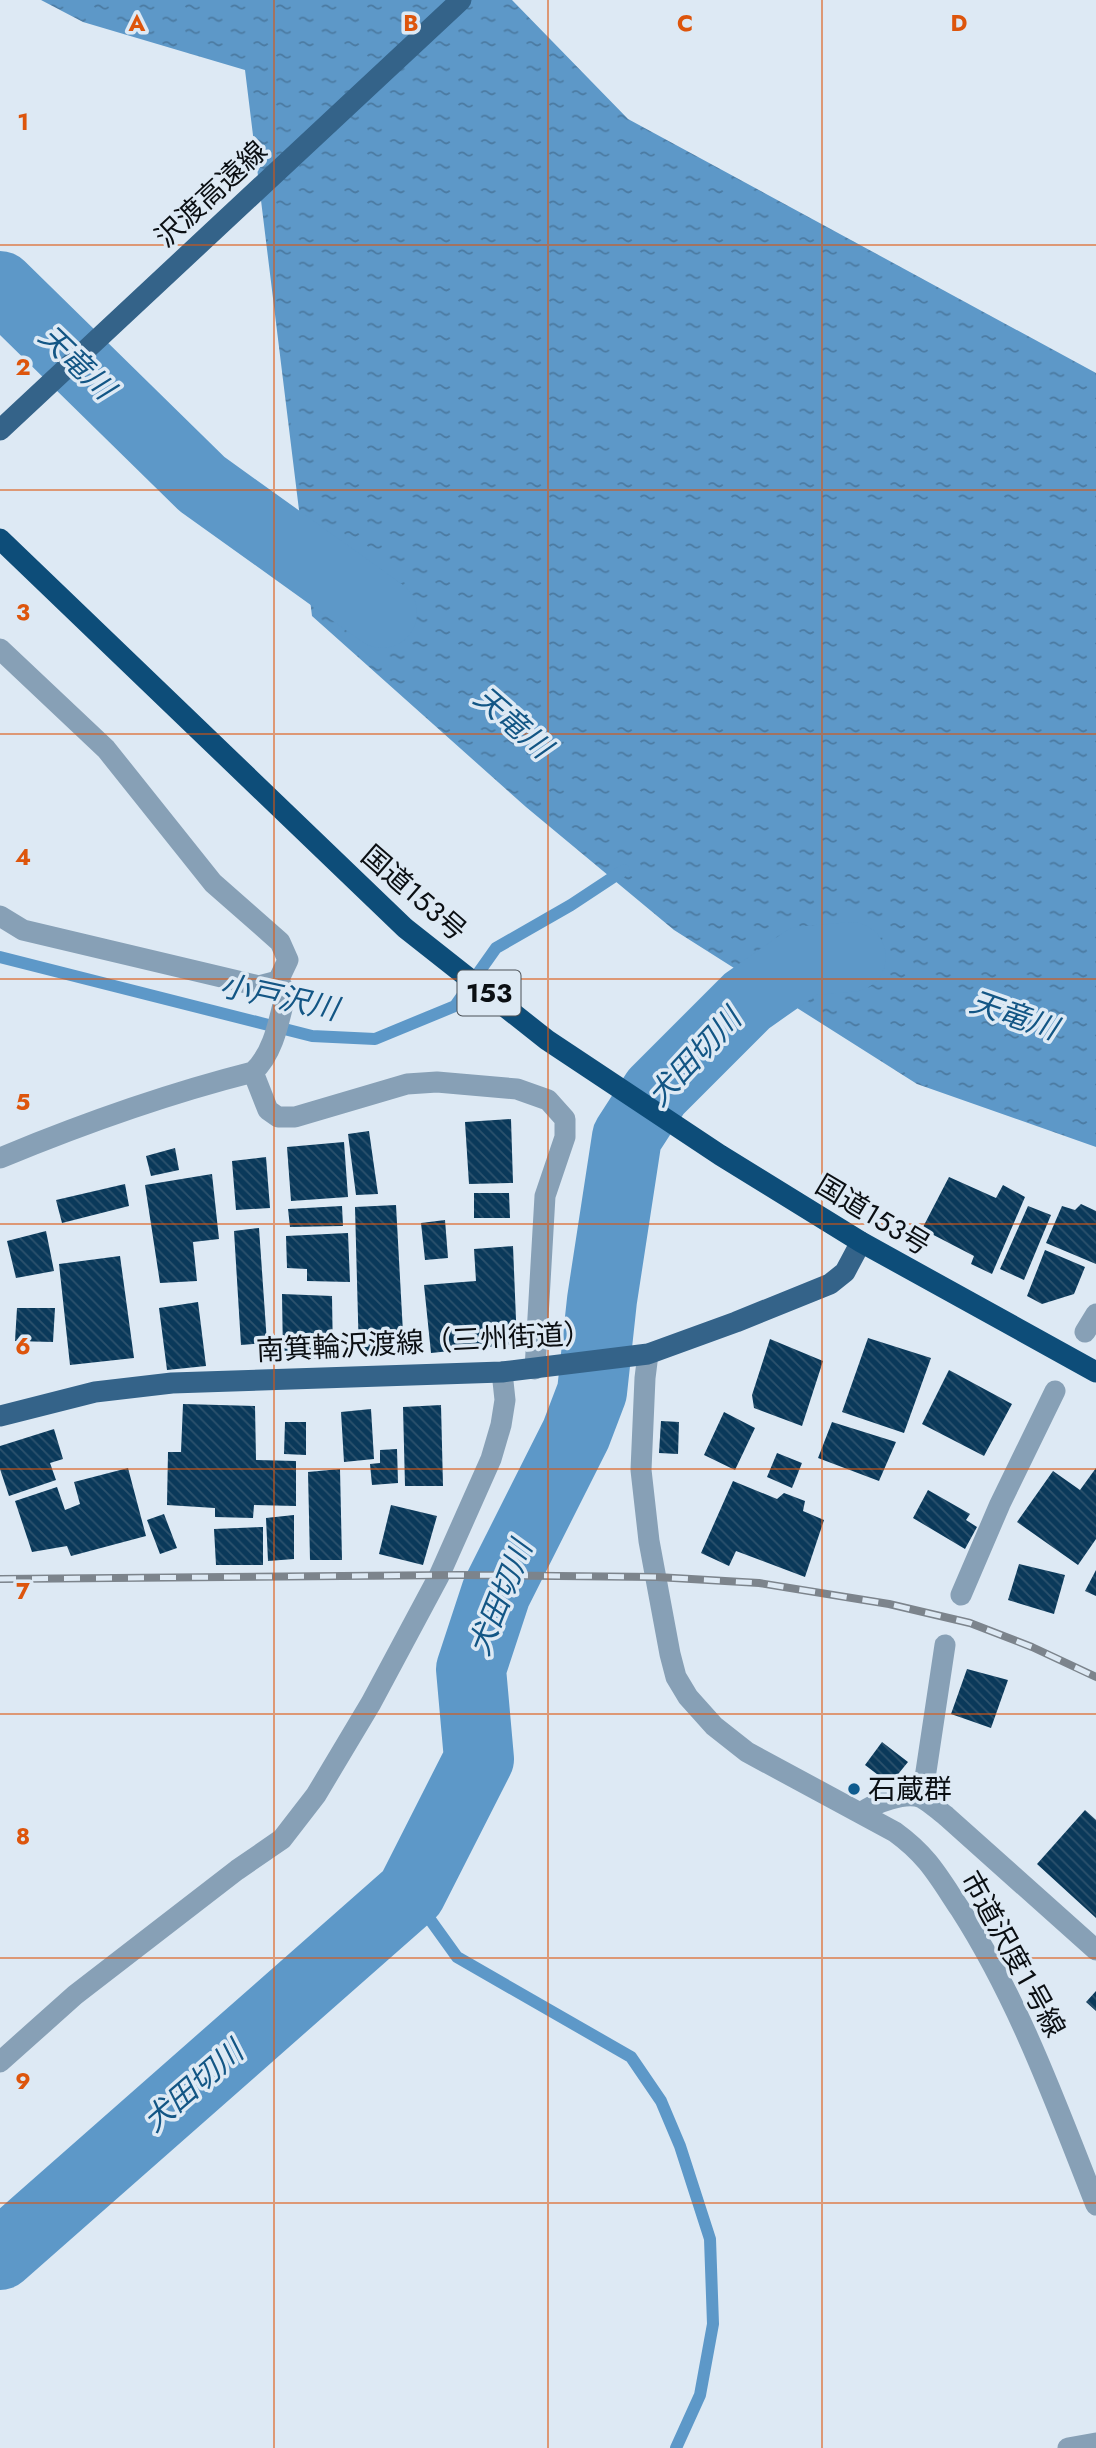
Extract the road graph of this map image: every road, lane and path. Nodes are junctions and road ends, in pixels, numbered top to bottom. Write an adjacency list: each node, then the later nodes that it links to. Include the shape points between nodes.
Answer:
1 (460, 0): 2 (main road, 沢渡高遠線)
2 (0, 430)
3 (0, 539): 11 (highway, 国道153号 / 153, via 405,928 547,1040)
4 (0, 649): 8 (street, via 106,749 213,883 280,942 288,960)
5 (0, 916): 6 (street)
6 (23, 930): 7 (street); 8 (street, via 259,986)
7 (0, 936)
8 (278, 981): 9 (street, via 286,992 283,1005 265,1062)
9 (253, 1072): 10 (street, via 103,1118); 13 (street, via 268,1110 278,1117 295,1117 407,1084 437,1082 517,1090 548,1100 565,1119 565,1137 545,1196)
10 (0, 1158)
11 (861, 1242): 12 (main road, 南箕輪沢渡線（三州街道）, via 845,1272 830,1284); 15 (highway, 国道153号 / 153)
12 (640, 1356): 13 (main road, 南箕輪沢渡線（三州街道）); 21 (street, 市道沢度１号線, via 645,1378 641,1470 649,1541 676,1676 714,1726 747,1752)
13 (541, 1368): 14 (main road, 南箕輪沢渡線（三州街道）)
14 (502, 1372): 17 (main road, 南箕輪沢渡線（三州街道）, via 172,1383 95,1392); 23 (street, via 505,1400 491,1459 439,1576 316,1795 282,1839 75,1994)
15 (1096, 1372)
16 (1055, 1391): 18 (street)
17 (0, 1416)
18 (961, 1595)
19 (945, 1646): 20 (street)
20 (922, 1798): 21 (street, via 898,1798); 22 (street)
21 (861, 1813): 24 (street, 市道沢度１号線, via 917,1848 982,1944 1045,2072)
22 (1096, 1950)
23 (0, 2062)
24 (1096, 2205)
25 (1096, 2442): 26 (street)
26 (1068, 2448)

